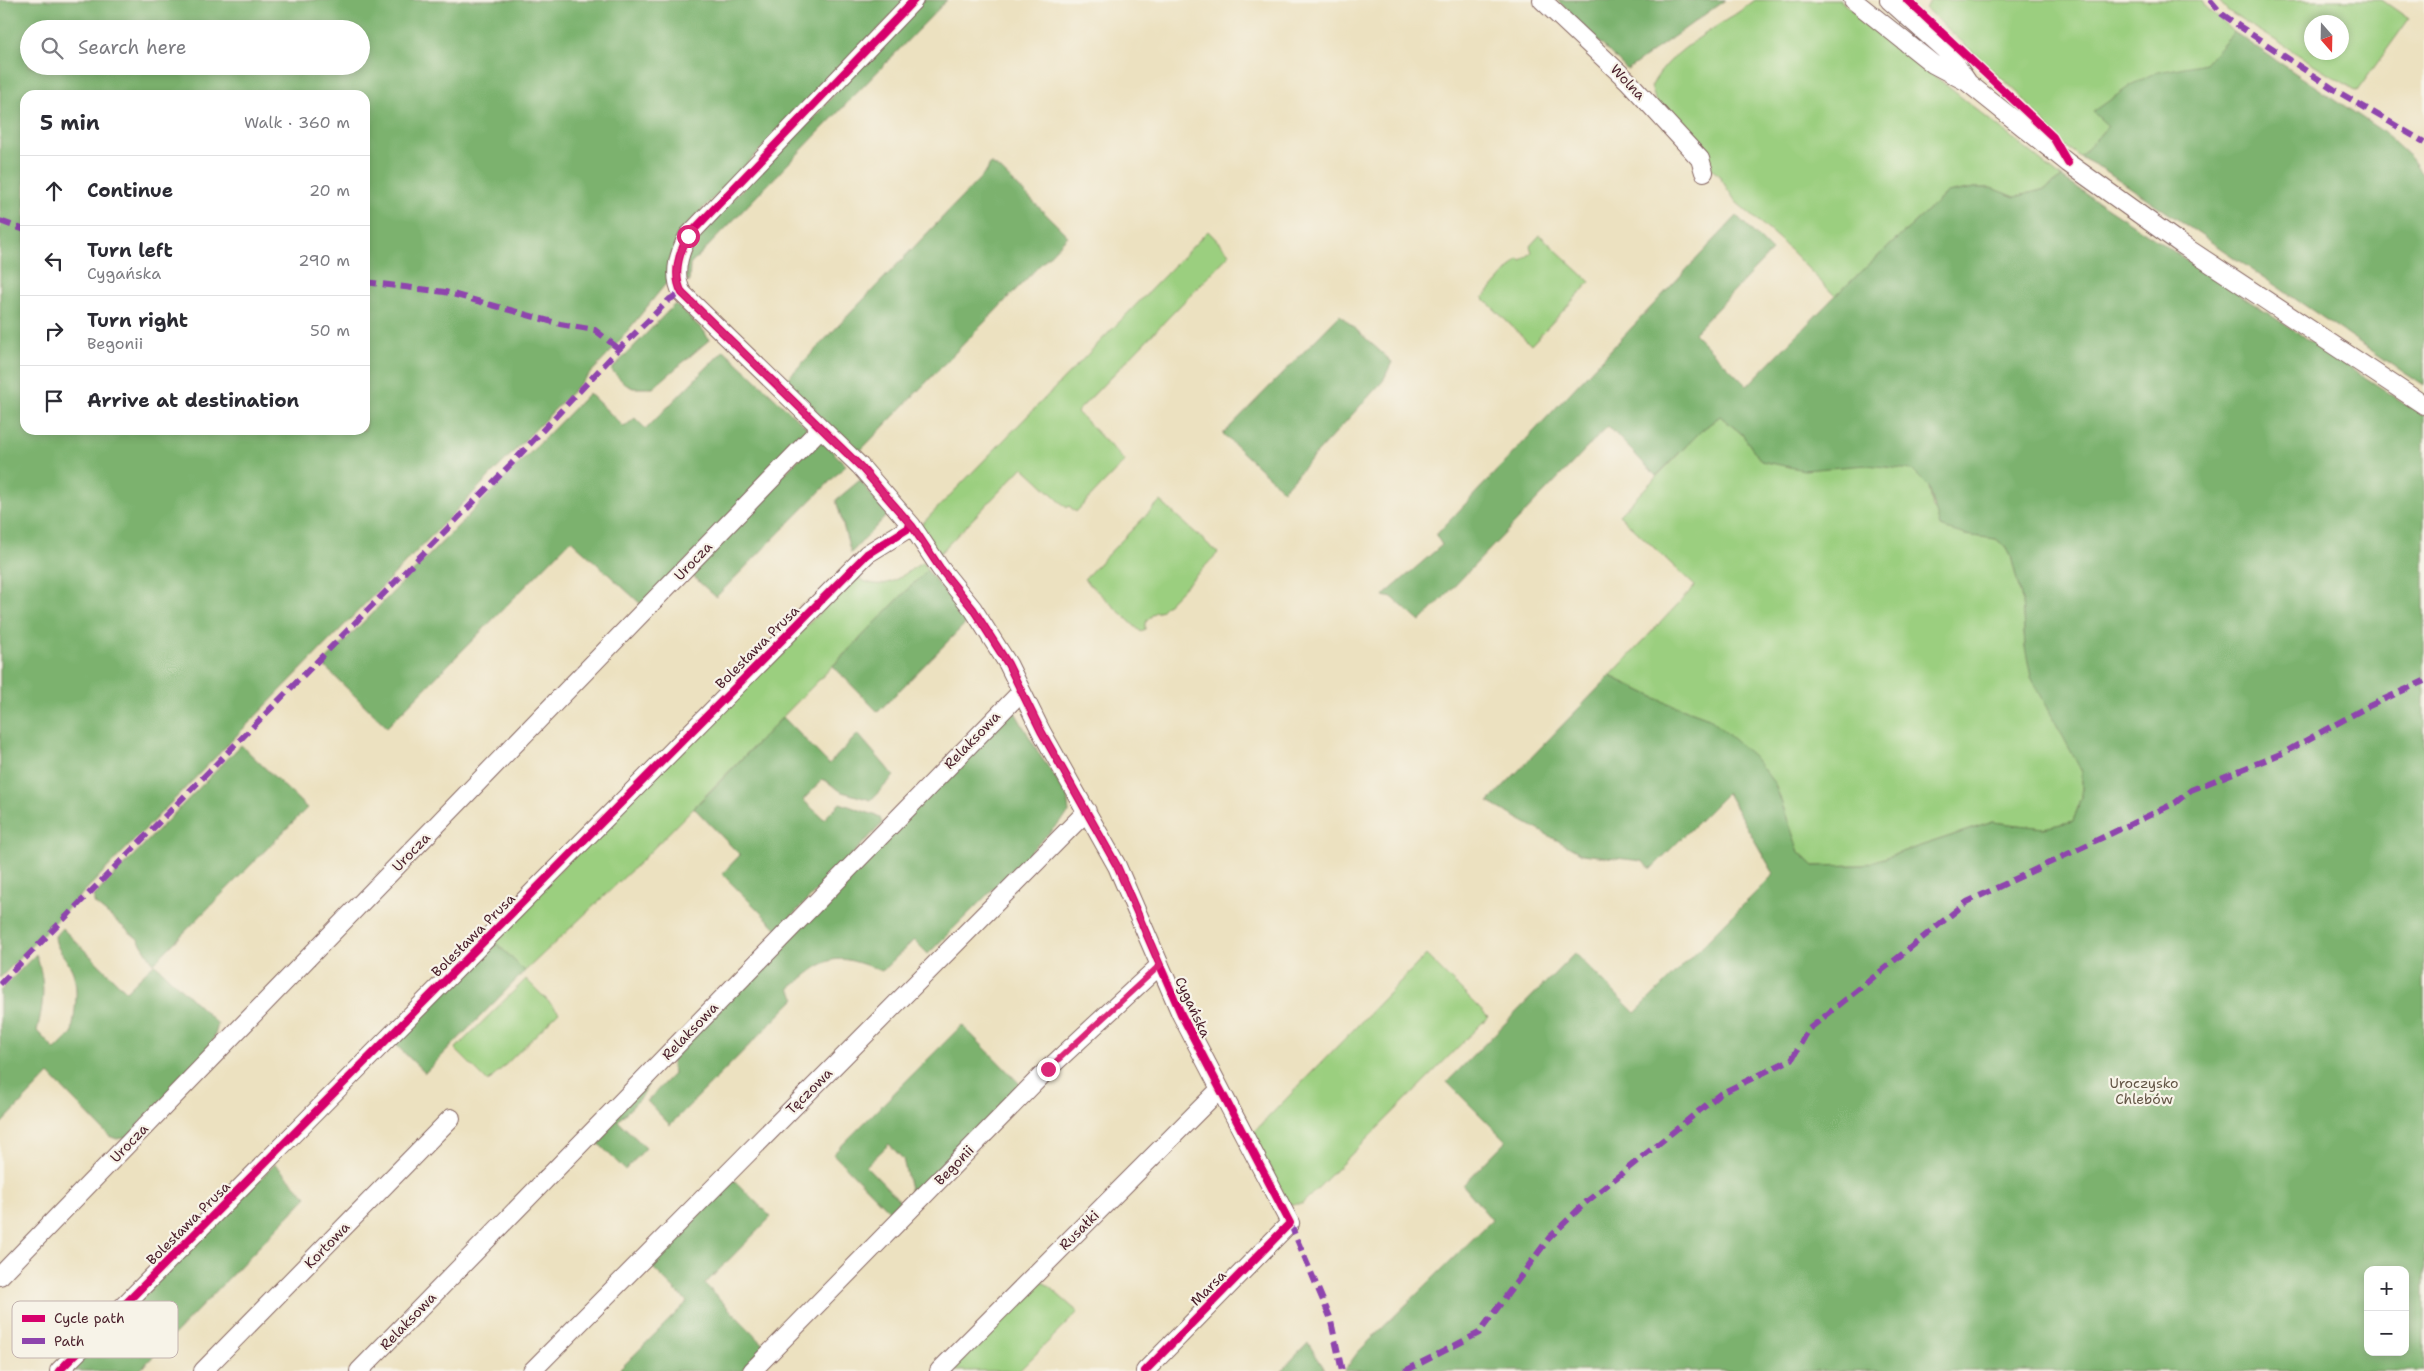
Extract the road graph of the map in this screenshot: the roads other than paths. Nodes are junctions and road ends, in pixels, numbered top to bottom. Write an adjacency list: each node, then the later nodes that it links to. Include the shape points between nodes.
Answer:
1 (914, 0): 8 (street, Cygańska, via 688,236 678,260 678,282 682,293)
2 (1542, 0): 6 (street, Wolna, via 1628,81 1700,159)
3 (1852, 0): 5 (street, via 1934,64)
4 (1889, 0): 5 (street, via 1947,52)
5 (1967, 82): 7 (street, via 2068,163 2181,244)
6 (1704, 172)
7 (2424, 405)
8 (821, 428): 9 (street, Cygańska, via 860,466); 16 (street, Urocza)
9 (912, 526): 10 (street, Cygańska, via 973,609 1008,664); 17 (street, Bolesława Prusa, via 867,554)
10 (1021, 692): 11 (street, Cygańska); 21 (street, Relaksowa)
11 (1087, 811): 12 (street, Cygańska, via 1117,866); 22 (street, Tęczowa)
12 (1160, 965): 13 (street, Cygańska); 23 (street, Begonii, via 1048,1069)
13 (1219, 1090): 15 (street, Cygańska); 24 (street, Rusałki)
14 (450, 1118): 20 (street, Kortowa)
15 (1290, 1224): 25 (street, Marsa)
16 (0, 1276)
17 (128, 1301)
18 (72, 1358): 19 (street, Bolesława Prusa)
19 (59, 1371)
20 (203, 1371)
21 (359, 1371)
22 (532, 1371)
23 (752, 1371)
24 (939, 1371)
25 (1144, 1371)

